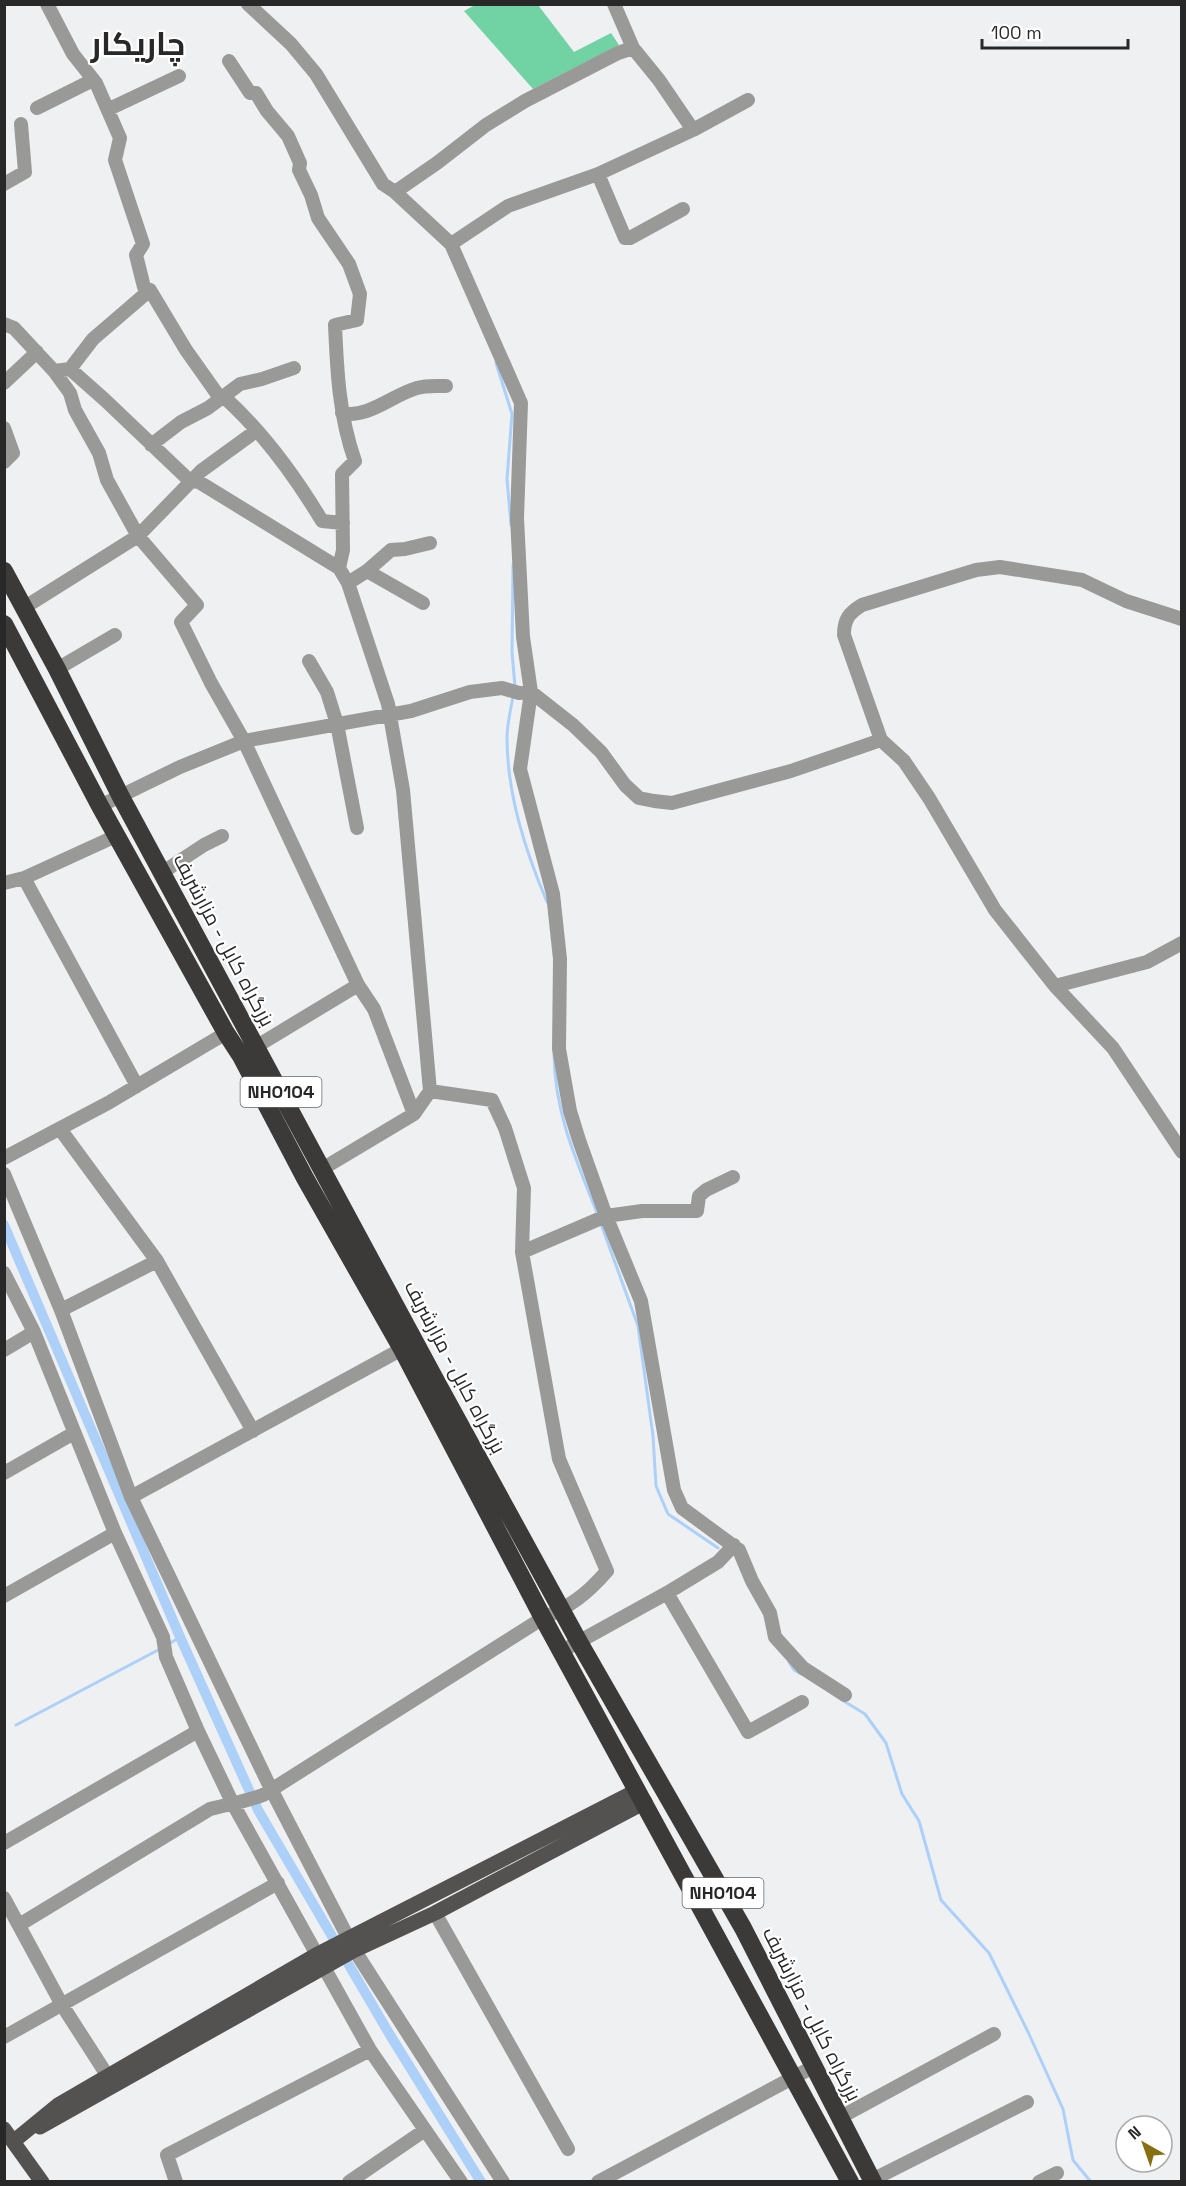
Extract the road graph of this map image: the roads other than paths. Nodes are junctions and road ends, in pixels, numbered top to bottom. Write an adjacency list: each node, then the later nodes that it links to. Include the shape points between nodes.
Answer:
1 (47, 4): 7 (street, via 73,54)
2 (249, 4): 15 (street, via 316,74 382,184)
3 (614, 4): 4 (street)
4 (633, 48): 12 (street); 15 (street, via 525,100)
5 (229, 61): 27 (street, via 250,93 256,93 288,135 318,218 349,264 360,294 357,320 335,325)
6 (179, 76): 10 (street)
7 (96, 83): 9 (street, via 91,81); 10 (street)
8 (748, 100): 12 (street)
9 (37, 108)
10 (109, 110): 18 (street, via 120,138 115,160 143,244 136,255 144,287)
11 (21, 124): 14 (street, via 25,172)
12 (693, 130): 13 (street)
13 (598, 174): 16 (street, via 625,238); 17 (street, via 508,206)
14 (4, 184)
15 (395, 192): 17 (street)
16 (683, 209)
17 (451, 244): 47 (street, via 521,403 517,518)
18 (150, 290): 22 (street, via 93,339); 26 (street, via 186,351)
19 (4, 324): 20 (street, via 14,328)
20 (37, 352): 23 (street); 24 (street)
21 (294, 368): 26 (street, via 240,384)
22 (70, 369): 23 (street); 30 (street)
23 (54, 371): 34 (street, via 70,393 99,453 107,480)
24 (4, 383)
25 (446, 386): 27 (street, via 418,387 368,409)
26 (222, 397): 29 (street); 30 (street)
27 (342, 413): 33 (street, via 355,460 342,474)
28 (4, 428): 31 (street, via 13,453)
29 (256, 432): 32 (street); 33 (street, via 295,478 322,521)
30 (151, 445): 32 (street)
31 (4, 462)
32 (190, 481): 34 (street); 36 (street, via 199,482)
33 (343, 523): 36 (street)
34 (138, 536): 41 (street); 51 (street, via 198,605 181,622)
35 (430, 543): 38 (street, via 391,550)
36 (339, 568): 39 (street)
37 (4, 571): 41 (highway, بزرگراه کابل - مزارشریف / NH0104)
38 (367, 571): 39 (street); 40 (street)
39 (348, 582): 48 (street)
40 (423, 603)
41 (25, 608): 46 (highway, بزرگراه کابل - مزارشریف / NH0104)
42 (1182, 619): 50 (street, via 1126,601 1082,580 1000,567 976,570 862,605 844,621 844,635)
43 (4, 624): 53 (highway, بزرگراه کابل - مزارشریف / NH0104)
44 (115, 635): 46 (street)
45 (309, 661): 49 (street, via 327,692)
46 (57, 669): 52 (highway, بزرگراه کابل - مزارشریف / NH0104)
47 (525, 693): 48 (street, via 502,688 470,692); 50 (street, via 573,725 639,798 654,801 672,803 791,771); 74 (street, via 520,769 553,894 560,959 559,1048 573,1121)
48 (389, 714): 49 (street); 66 (street, via 403,790)
49 (337, 724): 51 (street); 54 (street)
50 (881, 740): 62 (street, via 904,761 995,910)
51 (244, 741): 52 (street); 61 (street)
52 (121, 797): 53 (street); 57 (highway, بزرگراه کابل - مزارشریف / NH0104)
53 (100, 806): 55 (highway, بزرگراه کابل - مزارشریف / NH0104)
54 (357, 828)
55 (116, 836): 58 (street); 63 (highway, بزرگراه کابل - مزارشریف / NH0104)
56 (222, 836): 57 (street)
57 (163, 872): 64 (highway, بزرگراه کابل - مزارشریف / NH0104)
58 (24, 878): 59 (street); 65 (street)
59 (4, 883)
60 (1182, 943): 62 (street, via 1147,963)
61 (358, 985): 64 (street); 67 (street, via 374,1009)
62 (1054, 986): 69 (street, via 1113,1048)
63 (226, 1033): 65 (street); 80 (highway, بزرگراه کابل - مزارشریف / NH0104)
64 (256, 1047): 71 (highway, بزرگراه کابل - مزارشریف / NH0104)
65 (137, 1086): 68 (street)
66 (430, 1091): 67 (street); 75 (street, via 492,1100 524,1188)
67 (414, 1114): 71 (street)
68 (60, 1129): 70 (street); 76 (street)
69 (1182, 1152)
70 (4, 1158)
71 (322, 1169): 90 (highway, بزرگراه کابل - مزارشریف / NH0104)
72 (4, 1174): 78 (street)
73 (733, 1177): 74 (street, via 699,1196 697,1211 642,1211)
74 (601, 1218): 75 (street); 87 (street, via 641,1301 674,1490 682,1508)
75 (522, 1252): 90 (street, via 559,1459 607,1571 591,1590)
76 (157, 1261): 78 (street); 82 (street)
77 (4, 1273): 79 (street)
78 (61, 1310): 85 (street)
79 (34, 1332): 81 (street); 83 (street)
80 (402, 1349): 82 (street); 91 (highway, بزرگراه کابل - مزارشریف / NH0104)
81 (4, 1350)
82 (253, 1431): 85 (street)
83 (74, 1432): 84 (street); 86 (street)
84 (4, 1473)
85 (131, 1497): 97 (street)
86 (115, 1533): 89 (street); 96 (street, via 163,1638 166,1656)
87 (734, 1545): 88 (street, via 718,1562); 94 (street, via 770,1613 775,1637 803,1668)
88 (667, 1593): 92 (street); 95 (street, via 748,1732)
89 (4, 1596)
90 (562, 1609): 91 (street); 92 (highway, بزرگراه کابل - مزارشریف / NH0104)
91 (543, 1618): 93 (highway, بزرگراه کابل - مزارشریف / NH0104); 97 (street)
92 (579, 1642): 93 (street); 111 (highway, بزرگراه کابل - مزارشریف / NH0104, via 743,1928)
93 (561, 1651): 98 (highway, بزرگراه کابل - مزارشریف / NH0104)
94 (845, 1695)
95 (802, 1702)
96 (198, 1731): 99 (street); 100 (street)
97 (267, 1792): 99 (street); 105 (street)
98 (642, 1796): 103 (main road); 105 (main road, via 419,1903); 113 (highway, بزرگراه کابل - مزارشریف / NH0104)
99 (237, 1803): 101 (street); 104 (street, via 210,1809)
100 (4, 1844)
101 (278, 1883): 106 (street); 107 (street)
102 (4, 1898): 104 (street)
103 (435, 1913): 105 (main road); 118 (street)
104 (19, 1924): 107 (street)
105 (350, 1945): 106 (main road); 124 (street)
106 (321, 1961): 110 (street); 112 (main road); 117 (main road, via 63,2116)
107 (62, 2006): 109 (street); 112 (street)
108 (994, 2034): 115 (street)
109 (4, 2037)
110 (370, 2050): 116 (street); 121 (street, via 167,2155)
111 (813, 2067): 113 (street); 115 (highway, بزرگراه کابل - مزارشریف / NH0104)
112 (107, 2075): 117 (main road)
113 (794, 2078): 125 (street); 126 (highway, بزرگراه کابل - مزارشریف / NH0104)
114 (1027, 2102): 127 (street)
115 (839, 2118): 127 (highway, بزرگراه کابل - مزارشریف / NH0104)
116 (425, 2130): 122 (street); 123 (street)
117 (8, 2139): 120 (main road)
118 (568, 2149)
119 (1057, 2173): 128 (street)
120 (42, 2181)
121 (176, 2181)
122 (348, 2181)
123 (461, 2181)
124 (503, 2181)
125 (598, 2181)
126 (850, 2181)
127 (872, 2181)
128 (1039, 2181)

